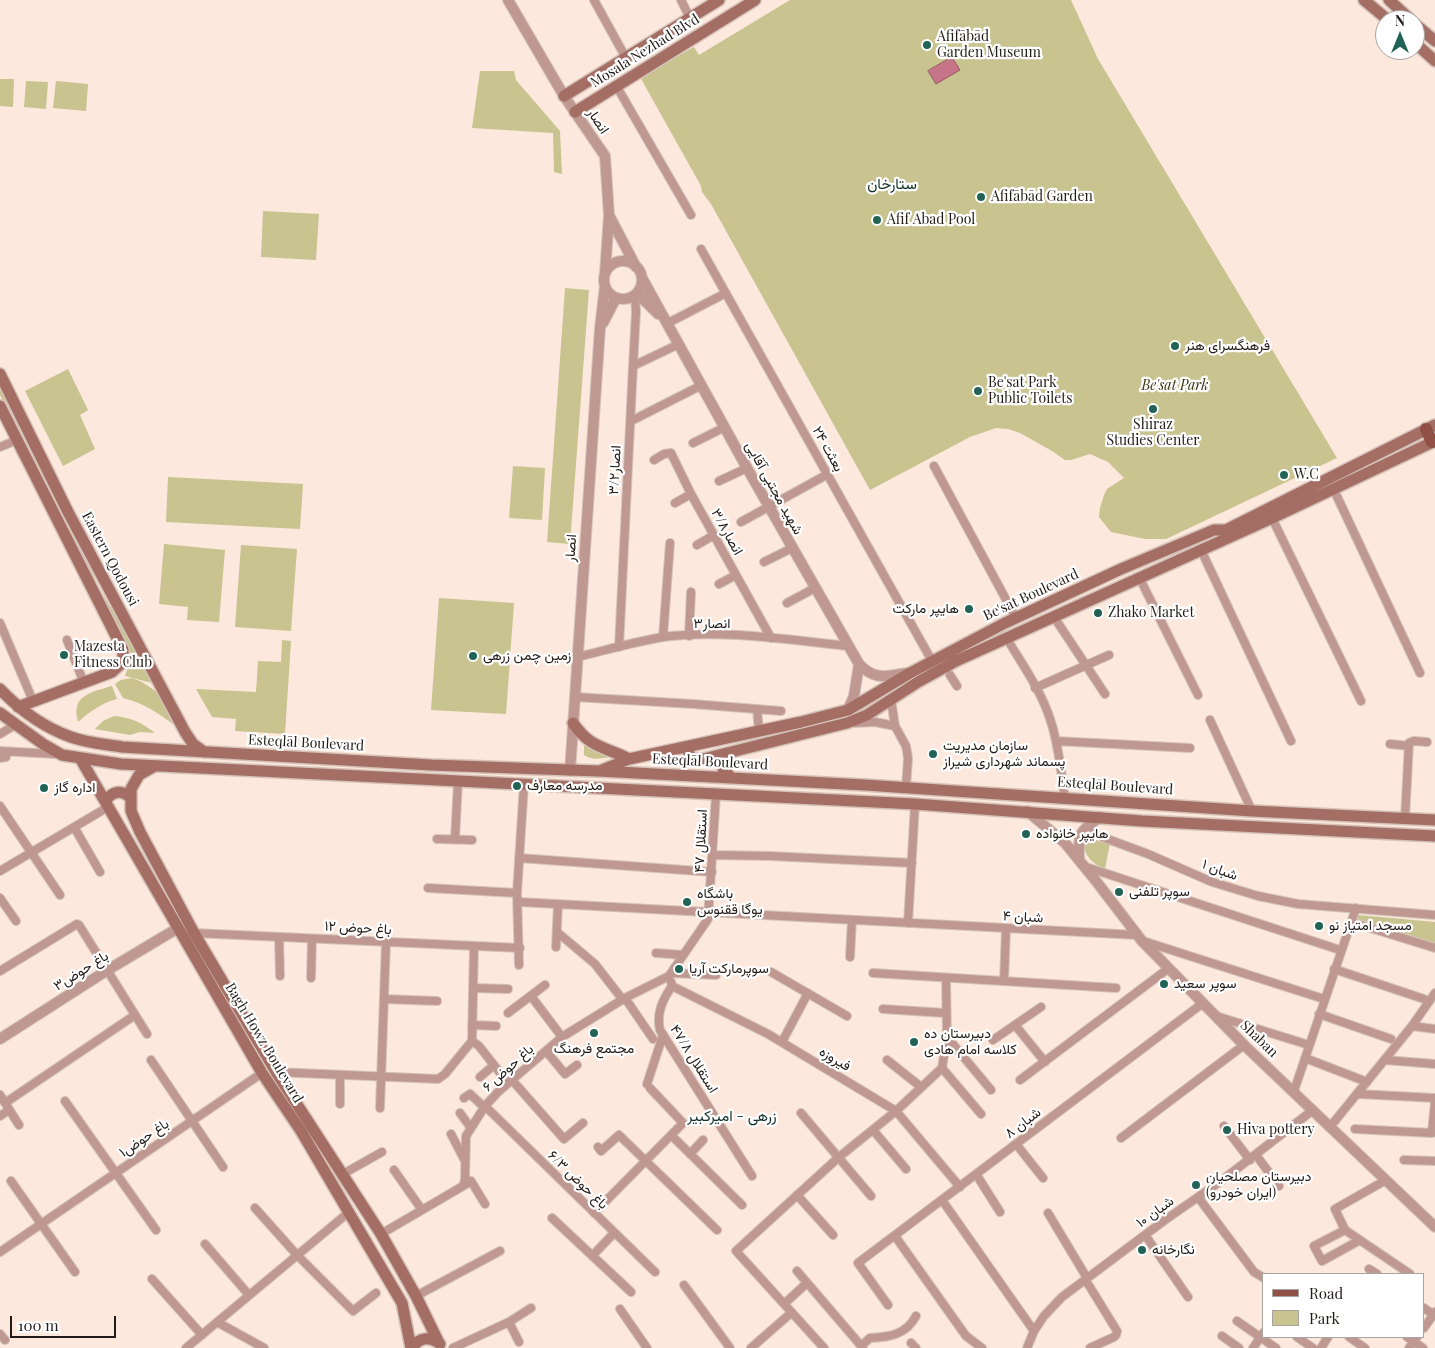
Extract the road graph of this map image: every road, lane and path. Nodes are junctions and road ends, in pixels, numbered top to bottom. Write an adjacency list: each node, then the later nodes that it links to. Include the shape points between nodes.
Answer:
1 (508, 0): 19 (street, انصار)
2 (594, 0): 16 (street)
3 (681, 0): 11 (street)
4 (718, 0): 10 (main road, Mosala Nezhad Blvd)
5 (755, 0): 12 (main road, Mosala Nezhad Blvd)
6 (1364, 0): 8 (main road)
7 (1389, 0): 9 (main road)
8 (1376, 10)
9 (1400, 10)
10 (701, 11): 11 (main road, Mosala Nezhad Blvd); 12 (main road)
11 (690, 18): 16 (main road, Mosala Nezhad Blvd)
12 (711, 28): 18 (main road, Mosala Nezhad Blvd)
13 (1425, 32): 14 (main road)
14 (1435, 41)
15 (1425, 52): 17 (main road)
16 (626, 58): 19 (main road, Mosala Nezhad Blvd)
17 (1435, 61)
18 (617, 87): 20 (main road, Mosala Nezhad Blvd); 22 (street)
19 (564, 96): 20 (street, انصار)
20 (575, 112): 21 (street, انصار, via 605,156)
21 (609, 214): 24 (street); 25 (street, انصار)
22 (691, 215)
23 (702, 249): 28 (street, بعثت ۲۴)
24 (637, 268): 25 (street, via 619,262); 26 (street)
25 (605, 274): 27 (street)
26 (642, 278): 29 (street); 31 (street, شهید مجتبی آقایی)
27 (605, 286): 30 (street); 32 (street, انصار)
28 (726, 293): 31 (street); 48 (street, بعثت ۲۴)
29 (636, 294): 30 (street); 31 (street, شهید مجتبی آقایی); 34 (street, انصار۳/۲)
30 (616, 298): 32 (street, انصار)
31 (668, 323): 33 (street, شهید مجتبی آقایی)
32 (600, 328): 81 (street, انصار)
33 (679, 344): 34 (street); 36 (street, شهید مجتبی آقایی)
34 (633, 366): 38 (street, انصار۳/۲)
35 (0, 374): 65 (main road, Eastern Qodousi)
36 (702, 385): 38 (street); 39 (street, شهید مجتبی آقایی)
37 (0, 406): 41 (main road)
38 (630, 421): 79 (street, انصار۳/۲)
39 (725, 427): 43 (street); 47 (street, شهید مجتبی آقایی)
40 (1431, 427): 42 (main road); 71 (main road, Be'sat Boulevard, via 1226,530 1214,530)
41 (17, 440): 44 (street); 67 (main road)
42 (1433, 442): 50 (main road)
43 (693, 443)
44 (0, 446)
45 (654, 460): 51 (street, انصار۳/۸, via 670,453)
46 (934, 466): 71 (street)
47 (746, 468): 49 (street); 53 (street, شهید مجتبی آقایی)
48 (828, 474): 53 (street); 82 (street, بعثت ۲۴)
49 (719, 481)
50 (1333, 488): 54 (main road); 86 (street)
51 (691, 494): 52 (street); 56 (street, انصار۳/۸)
52 (675, 503)
53 (769, 507): 55 (street); 59 (street, شهید مجتبی آقایی)
54 (1272, 518): 60 (main road); 97 (street)
55 (741, 522)
56 (714, 535): 58 (street); 62 (street, انصار۳/۸)
57 (670, 543): 74 (street)
58 (697, 545)
59 (792, 548): 61 (street); 66 (street, شهید مجتبی آقایی)
60 (1201, 550): 63 (main road); 111 (street)
61 (764, 562)
62 (736, 575): 64 (street); 75 (street, انصار۳/۸)
63 (1139, 577): 70 (main road); 93 (street)
64 (719, 584)
65 (108, 586): 67 (main road); 118 (main road, Eastern Qodousi, via 188,738)
66 (815, 588): 69 (street); 78 (street, شهید مجتبی آقایی)
67 (92, 592): 88 (main road, via 123,650 123,662 112,672)
68 (691, 592): 73 (street)
69 (787, 602)
70 (1054, 617): 76 (main road); 84 (street)
71 (1016, 618): 82 (main road, Be'sat Boulevard)
72 (0, 623): 96 (street)
73 (689, 636): 74 (street, انصار۳); 75 (street, انصار۳)
74 (663, 637): 79 (street, انصار۳)
75 (771, 638): 78 (street, انصار۳)
76 (1007, 639): 91 (street); 95 (main road, via 956,662)
77 (67, 640): 88 (street)
78 (849, 646): 83 (street, شهید مجتبی آقایی)
79 (619, 647): 81 (street, انصار۳)
80 (1109, 655): 84 (street)
81 (577, 656): 94 (street, انصار)
82 (932, 661): 85 (main road, Be'sat Boulevard)
83 (859, 664): 85 (street, via 874,676); 100 (street, via 854,696)
84 (1086, 666): 91 (street); 92 (street)
85 (910, 673): 100 (main road, Be'sat Boulevard)
86 (1420, 673)
87 (950, 675): 89 (street)
88 (84, 683): 96 (main road)
89 (956, 686)
90 (0, 689): 98 (main road, Esteqlāl Boulevard)
91 (1038, 692): 110 (street, via 1051,720)
92 (1105, 694)
93 (1198, 694)
94 (575, 697): 99 (street); 105 (street, انصار)
95 (891, 699): 104 (main road, via 867,715); 107 (street)
96 (33, 701): 98 (main road)
97 (1361, 701)
98 (18, 707): 118 (main road, Esteqlāl Boulevard, via 72,738 122,747)
99 (756, 709): 101 (street); 108 (street)
100 (848, 710): 108 (main road, Be'sat Boulevard)
101 (781, 711)
102 (0, 713): 106 (main road)
103 (1210, 720): 145 (street)
104 (847, 723): 107 (street, via 875,722); 117 (main road)
105 (573, 724): 123 (main road, via 587,741); 126 (street, انصار)
106 (16, 725): 109 (street); 119 (main road)
107 (895, 726): 133 (street, via 906,746)
108 (759, 731): 114 (main road, Be'sat Boulevard)
109 (0, 734)
110 (1056, 741): 116 (street); 138 (street)
111 (1291, 741)
112 (1427, 742): 115 (street, via 1414,741)
113 (1390, 744): 115 (street)
114 (690, 746): 121 (main road, via 690,757 699,760); 123 (main road, Be'sat Boulevard)
115 (1409, 746): 147 (street)
116 (1190, 748)
117 (732, 751): 121 (main road); 129 (main road, via 721,764)
118 (204, 752): 124 (main road, Esteqlāl Boulevard)
119 (62, 755): 120 (street, via 48,752); 122 (main road)
120 (2, 756)
121 (720, 756): 128 (main road)
122 (80, 758): 125 (main road); 139 (main road, Bagh Howz Boulevard)
123 (629, 759): 127 (main road, Be'sat Boulevard)
124 (431, 765): 126 (main road, Esteqlāl Boulevard); 130 (main road)
125 (153, 767): 130 (main road); 137 (main road, Bagh Howz Boulevard, via 138,775 131,789)
126 (570, 771): 127 (main road, Esteqlāl Boulevard)
127 (598, 771): 128 (main road, Esteqlāl Boulevard)
128 (700, 777): 129 (main road, Esteqlāl Boulevard); 134 (main road)
129 (732, 778): 133 (main road, Esteqlāl Boulevard)
130 (430, 780): 131 (main road)
131 (458, 782): 132 (main road); 154 (street)
132 (524, 784): 134 (main road); 159 (street)
133 (906, 788): 135 (main road, Esteqlāl Boulevard)
134 (694, 792): 136 (main road)
135 (974, 792): 138 (main road, Esteqlāl Boulevard); 142 (main road)
136 (716, 794): 140 (main road); 158 (street, ۴۷ استقلال)
137 (131, 798): 139 (main road, via 118,792 111,794); 157 (main road, Bagh Howz Boulevard, via 131,811)
138 (1065, 798): 143 (main road, Esteqlāl Boulevard)
139 (107, 804): 150 (street); 161 (main road, Bagh Howz Boulevard)
140 (915, 804): 142 (main road); 162 (street)
141 (0, 806): 156 (street)
142 (973, 807): 144 (main road)
143 (1214, 808): 145 (main road, Esteqlāl Boulevard); 149 (main road)
144 (1026, 811): 146 (main road); 160 (street, Shaban)
145 (1252, 811): 147 (main road, Esteqlāl Boulevard)
146 (1100, 817): 149 (main road); 151 (street)
147 (1405, 818): 148 (main road, Esteqlāl Boulevard)
148 (1435, 820)
149 (1211, 825): 152 (main road)
150 (74, 827): 156 (street); 165 (street)
151 (1083, 830): 160 (street, via 1079,837); 173 (street, ۱ شبان, via 1212,882 1258,896 1298,904)
152 (1435, 836)
153 (437, 839): 154 (street)
154 (456, 840): 155 (street)
155 (472, 840)
156 (32, 852): 164 (street); 169 (street)
157 (153, 854): 161 (main road); 183 (main road, Bagh Howz Boulevard)
158 (712, 855): 162 (street); 166 (street, ۴۷ استقلال)
159 (519, 858): 166 (street); 168 (street)
160 (1079, 858): 163 (street, Shaban)
161 (140, 860): 180 (main road, Bagh Howz Boulevard)
162 (912, 863): 179 (street)
163 (1086, 868): 185 (street, Shaban); 192 (street)
164 (0, 871)
165 (100, 872)
166 (712, 872): 174 (street, ۴۷ استقلال)
167 (428, 888): 168 (street)
168 (517, 893): 171 (street)
169 (60, 895)
170 (0, 898): 177 (street)
171 (519, 902): 172 (street, ۴ شبان); 190 (street)
172 (558, 904): 174 (street, ۴ شبان); 182 (street)
173 (1356, 908): 175 (street, ۱ شبان); 178 (street)
174 (710, 912): 176 (street, ۴ شبان); 194 (street, ۴۷ استقلال)
175 (1435, 915)
176 (852, 920): 179 (street, ۴ شبان); 195 (street)
177 (16, 921)
178 (1351, 922): 191 (street); 192 (street)
179 (908, 923): 181 (street, ۴ شبان)
180 (178, 928): 200 (street, باغ حوض۳); 259 (main road, Bagh Howz Boulevard)
181 (1006, 929): 185 (street, ۴ شبان); 208 (street)
182 (557, 932): 189 (street); 218 (street, via 595,964)
183 (194, 933): 184 (street, ۱۲ باغ حوض); 258 (main road, Bagh Howz Boulevard)
184 (279, 937): 186 (street, ۱۲ باغ حوض); 205 (street)
185 (1139, 938): 197 (street, Shaban); 219 (street, ۴ شبان)
186 (312, 939): 187 (street, ۱۲ باغ حوض); 206 (street)
187 (386, 942): 188 (street, ۱۲ باغ حوض); 217 (street)
188 (474, 946): 190 (street, ۱۲ باغ حوض); 211 (street)
189 (556, 947)
190 (520, 948): 196 (street)
191 (1435, 948)
192 (1340, 950): 198 (street)
193 (656, 953): 194 (street)
194 (683, 955): 203 (street, ۴۷ استقلال)
195 (850, 957)
196 (519, 965)
197 (1169, 968): 222 (street, Shaban); 253 (street)
198 (1334, 969): 219 (street); 220 (street)
199 (0, 971): 200 (street, via 77,924)
200 (106, 971): 228 (street); 241 (street, باغ حوض۳)
201 (771, 972): 214 (street)
202 (873, 973): 207 (street)
203 (670, 974): 204 (street); 210 (street); 218 (street, ۴۷ استقلال)
204 (716, 975)
205 (280, 976)
206 (311, 978)
207 (946, 978): 208 (street); 226 (street)
208 (1004, 981): 213 (street)
209 (544, 986): 216 (street)
210 (672, 986): 237 (street, ۴۷/۸ استقلال, via 662,1000 658,1022); 245 (street, فیروزه)
211 (473, 988): 212 (street); 231 (street)
212 (508, 988)
213 (1116, 988)
214 (808, 993): 229 (street); 245 (street)
215 (1435, 994): 234 (street)
216 (531, 996): 225 (street); 238 (street)
217 (384, 999): 221 (street); 261 (street)
218 (624, 999): 238 (street, ۶ باغ حوض); 242 (street)
219 (1324, 999): 227 (street)
220 (1424, 999)
221 (437, 1001)
222 (1203, 1003): 230 (street, Shaban); 300 (street, ۸ شبان)
223 (1041, 1007): 232 (street)
224 (883, 1009): 226 (street)
225 (508, 1013)
226 (945, 1013): 239 (street)
227 (1319, 1014): 240 (street); 247 (street)
228 (134, 1015): 236 (street); 276 (street)
229 (847, 1016)
230 (1216, 1016): 246 (street, Shaban); 247 (street)
231 (472, 1025): 233 (street); 244 (street)
232 (1015, 1025): 243 (street); 253 (street)
233 (496, 1026)
234 (1412, 1026): 235 (street); 252 (street)
235 (1435, 1029)
236 (147, 1034)
237 (663, 1035): 297 (street, via 648,1086 683,1123); 316 (street, ۴۷/۸ استقلال)
238 (562, 1037): 248 (street, ۶ باغ حوض)
239 (947, 1037): 257 (street); 267 (street)
240 (1391, 1038)
241 (0, 1039)
242 (653, 1039)
243 (994, 1040)
244 (472, 1041): 255 (street); 261 (street, via 438,1079)
245 (782, 1042): 280 (street, فیروزه)
246 (1244, 1045): 268 (street, Shaban); 298 (street)
247 (1309, 1045): 249 (street)
248 (546, 1051): 256 (street, via 565,1074); 264 (street, ۶ باغ حوض)
249 (1305, 1058): 265 (street); 268 (street)
250 (151, 1060): 287 (street)
251 (887, 1060): 266 (street)
252 (1385, 1060): 254 (street); 265 (street)
253 (1045, 1062): 263 (street)
254 (1435, 1064)
255 (494, 1065): 262 (street); 264 (street)
256 (577, 1065)
257 (942, 1068): 266 (street); 284 (street)
258 (276, 1072): 260 (street); 286 (main road, Bagh Howz Boulevard)
259 (262, 1074): 287 (street, باغ حوض۱); 291 (main road, Bagh Howz Boulevard)
260 (340, 1075): 261 (street); 275 (street)
261 (382, 1076): 278 (street)
262 (480, 1077)
263 (1020, 1080)
264 (510, 1082): 277 (street, ۶ باغ حوض); 289 (street, via 564,1139)
265 (1367, 1082): 269 (street)
266 (921, 1087): 280 (street)
267 (991, 1090)
268 (1294, 1091): 279 (street, Shaban)
269 (1358, 1094): 272 (street); 288 (street)
270 (0, 1095): 276 (street)
271 (464, 1098): 277 (street, ۶/۳ باغ حوض, via 470,1094)
272 (1435, 1098)
273 (65, 1101): 313 (street)
274 (1435, 1102): 283 (street)
275 (340, 1104)
276 (7, 1106): 285 (street); 290 (street)
277 (484, 1107): 293 (street, ۶ باغ حوض); 333 (street, ۶/۳ باغ حوض)
278 (380, 1108)
279 (1312, 1110): 305 (street, ۱۰ شبان); 318 (street, Shaban)
280 (896, 1111): 295 (street); 321 (street, فیروزه)
281 (460, 1113): 293 (street)
282 (801, 1113): 304 (street)
283 (1434, 1113): 294 (street, via 1432,1134)
284 (981, 1114)
285 (0, 1116)
286 (307, 1118): 291 (main road); 314 (main road, Bagh Howz Boulevard)
287 (192, 1121): 310 (street); 313 (street, باغ حوض۱)
288 (1334, 1122)
289 (583, 1123)
290 (19, 1125)
291 (297, 1126): 331 (main road, Bagh Howz Boulevard)
292 (1224, 1126): 305 (street)
293 (471, 1128): 309 (street, ۶ باغ حوض, via 466,1136)
294 (1355, 1129)
295 (873, 1130): 304 (street); 312 (street)
296 (452, 1134): 309 (street)
297 (671, 1135): 303 (street); 306 (street)
298 (1121, 1138)
299 (703, 1140): 303 (street)
300 (1016, 1144): 315 (street, ۸ شبان); 317 (street)
301 (598, 1147): 306 (street, via 602,1151 620,1135)
302 (382, 1152): 314 (street)
303 (690, 1154): 328 (street)
304 (839, 1157): 323 (street); 324 (street)
305 (1253, 1157): 322 (street); 325 (street, ۱۰ شبان)
306 (646, 1160): 333 (street); 339 (street)
307 (1404, 1160): 308 (street)
308 (1435, 1161)
309 (466, 1162): 320 (street, ۶ باغ حوض)
310 (223, 1167)
311 (394, 1170): 330 (street)
312 (906, 1170)
313 (116, 1173): 336 (street, باغ حوض۱); 338 (street)
314 (343, 1174): 342 (main road, Bagh Howz Boulevard)
315 (976, 1174): 321 (street, ۸ شبان); 332 (street)
316 (752, 1176)
317 (1043, 1178)
318 (1386, 1180): 337 (street, Shaban); 340 (street, via 1335,1209)
319 (11, 1181): 336 (street)
320 (463, 1186): 327 (street, via 471,1181); 330 (street)
321 (960, 1186): 326 (street, ۸ شبان)
322 (1279, 1186)
323 (797, 1196): 343 (street); 368 (street, via 736,1251)
324 (871, 1196)
325 (1198, 1197): 344 (street, ۱۰ شبان); 358 (street, via 1254,1272)
326 (942, 1200): 345 (street, ۸ شبان); 379 (street)
327 (485, 1204)
328 (742, 1205)
329 (255, 1208): 350 (street)
330 (422, 1210): 342 (street)
331 (350, 1212): 350 (street); 393 (main road, Bagh Howz Boulevard, via 402,1303)
332 (1000, 1212)
333 (594, 1213): 341 (street, ۶/۳ باغ حوض)
334 (1048, 1213): 359 (street)
335 (552, 1218): 351 (street)
336 (40, 1224): 349 (street, باغ حوض۱); 354 (street)
337 (1435, 1227)
338 (156, 1230)
339 (717, 1230)
340 (1345, 1230): 346 (street); 346 (street, via 1314,1246 1322,1261)
341 (614, 1233): 351 (street); 355 (street, ۶/۳ باغ حوض)
342 (381, 1234): 366 (main road, Bagh Howz Boulevard)
343 (833, 1235)
344 (1145, 1235): 359 (street, ۱۰ شبان); 367 (street)
345 (895, 1236): 369 (street, ۸ شبان, via 858,1263); 398 (street, via 966,1336)
346 (1360, 1240): 357 (street)
347 (205, 1244): 365 (street)
348 (500, 1251): 366 (street)
349 (0, 1252)
350 (297, 1255): 364 (street, via 353,1311); 365 (street)
351 (593, 1256): 363 (street)
352 (1369, 1269): 356 (street)
353 (797, 1271): 361 (street)
354 (75, 1272)
355 (655, 1272)
356 (1375, 1273)
357 (1409, 1273)
358 (1262, 1277)
359 (1086, 1278): 379 (street, ۱۰ شبان, via 1062,1297); 400 (street, via 1117,1331 1116,1335)
360 (152, 1279): 380 (street)
361 (807, 1283): 368 (street); 390 (street)
362 (684, 1285): 395 (street)
363 (631, 1292)
364 (376, 1293)
365 (249, 1295): 376 (street)
366 (416, 1296): 388 (main road, Bagh Howz Boulevard)
367 (1188, 1297)
368 (784, 1304): 372 (street)
369 (888, 1306)
370 (531, 1308): 377 (street)
371 (620, 1310): 389 (street)
372 (792, 1312): 396 (street); 397 (street)
373 (1434, 1314): 378 (street)
374 (916, 1316): 390 (street, via 900,1333 870,1338)
375 (1237, 1321): 381 (street)
376 (218, 1322): 380 (street); 392 (street)
377 (509, 1322): 387 (street); 394 (street)
378 (1425, 1327)
379 (1034, 1330): 399 (street, ۱۰ شبان)
380 (202, 1335): 391 (street)
381 (1262, 1335): 402 (street)
382 (1222, 1336): 401 (street)
383 (1265, 1338): 403 (street)
384 (1293, 1338): 404 (street)
385 (1353, 1338): 405 (street)
386 (1412, 1341): 406 (street)
387 (519, 1342)
388 (441, 1346): 393 (main road, via 424,1339)
389 (644, 1347)
390 (862, 1347)
391 (186, 1348)
392 (264, 1348)
393 (411, 1348)
394 (453, 1348)
395 (730, 1348)
396 (751, 1348)
397 (824, 1348)
398 (982, 1348)
399 (1027, 1348)
400 (1090, 1348)
401 (1239, 1348)
402 (1253, 1348)
403 (1276, 1348)
404 (1313, 1348)
405 (1365, 1348)
406 (1423, 1348)

